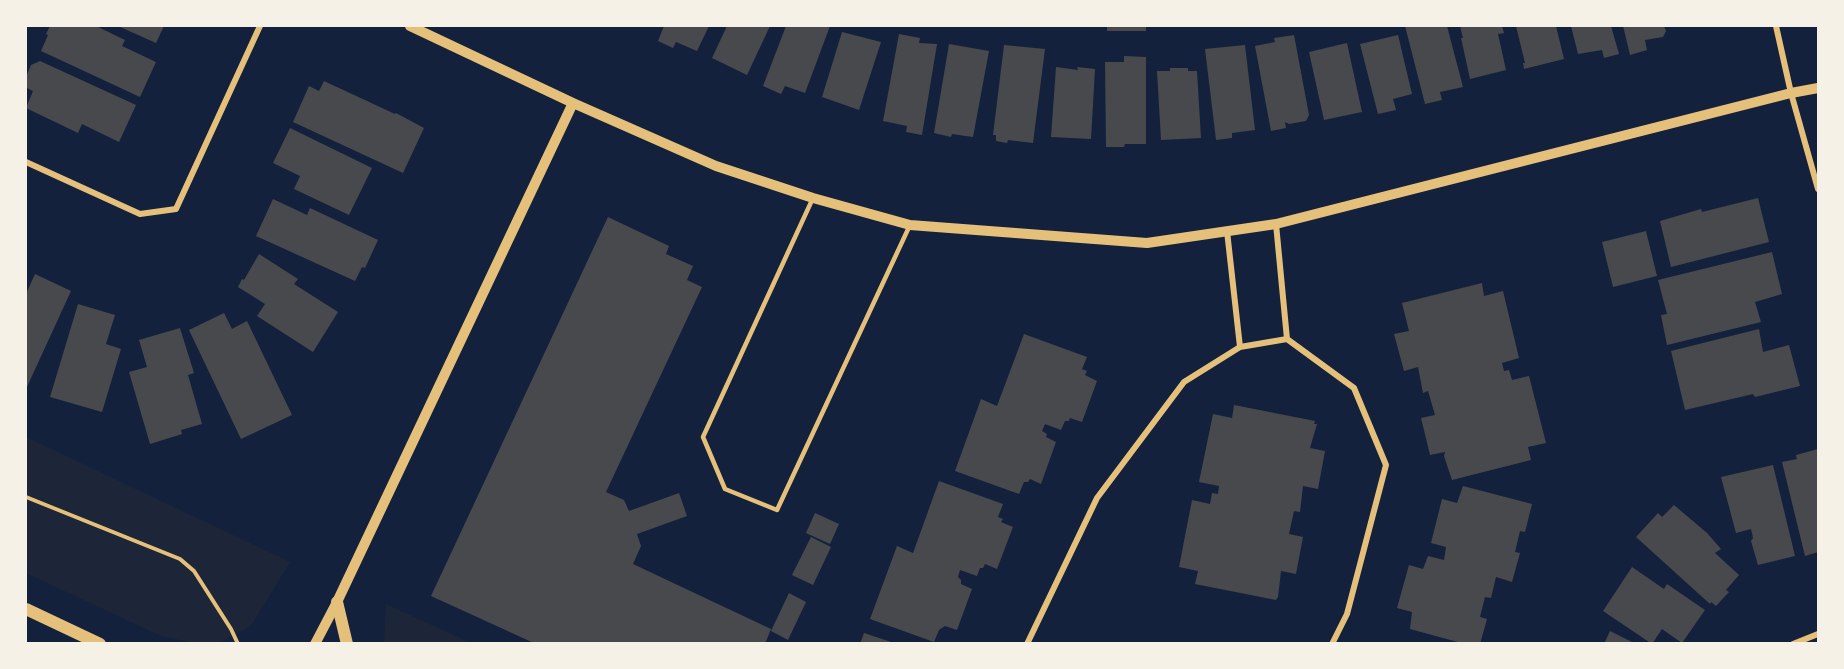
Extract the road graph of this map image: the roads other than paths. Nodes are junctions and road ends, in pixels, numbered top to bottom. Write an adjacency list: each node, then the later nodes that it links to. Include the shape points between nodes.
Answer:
1 (260, 26): 7 (street, via 176,209 140,214)
2 (410, 26): 6 (street)
3 (1776, 26): 5 (street)
4 (1818, 88): 5 (street)
5 (1791, 93): 8 (street); 10 (street)
6 (573, 103): 9 (street, via 716,166); 15 (street)
7 (26, 162)
8 (1818, 189)
9 (813, 198): 11 (street); 11 (lane, via 703,437 725,489 777,510)
10 (1276, 224): 12 (street); 13 (street)
11 (910, 225): 12 (street, via 1147,243)
12 (1227, 230): 14 (street)
13 (1287, 339): 14 (street); 22 (street, via 1354,388 1386,465 1347,614)
14 (1240, 347): 21 (street, via 1184,382 1097,498)
15 (337, 602): 19 (street); 20 (main road)
16 (26, 609): 18 (main road)
17 (1818, 634): 23 (street)
18 (100, 644)
19 (315, 644)
20 (347, 644)
21 (1027, 644)
22 (1332, 644)
23 (1793, 644)

